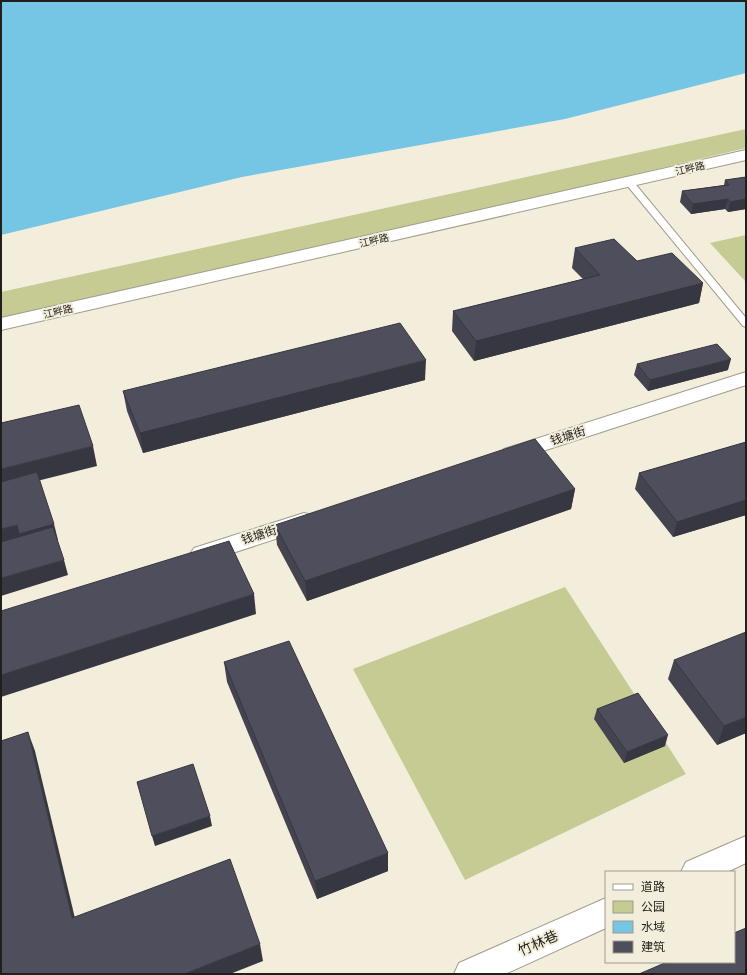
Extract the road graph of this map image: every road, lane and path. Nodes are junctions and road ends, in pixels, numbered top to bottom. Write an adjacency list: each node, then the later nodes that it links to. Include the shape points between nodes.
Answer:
1 (746, 155): 2 (street, 江畔路)
2 (629, 182): 3 (street, 江畔路); 4 (lane)
3 (1, 324)
4 (746, 324)
5 (746, 378): 6 (street, 钱塘街)
6 (495, 459)
7 (320, 516): 8 (street, 钱塘街)
8 (183, 560)
9 (746, 849): 10 (street)
10 (698, 871)
11 (605, 913): 12 (street, 竹林巷)
12 (470, 974)

